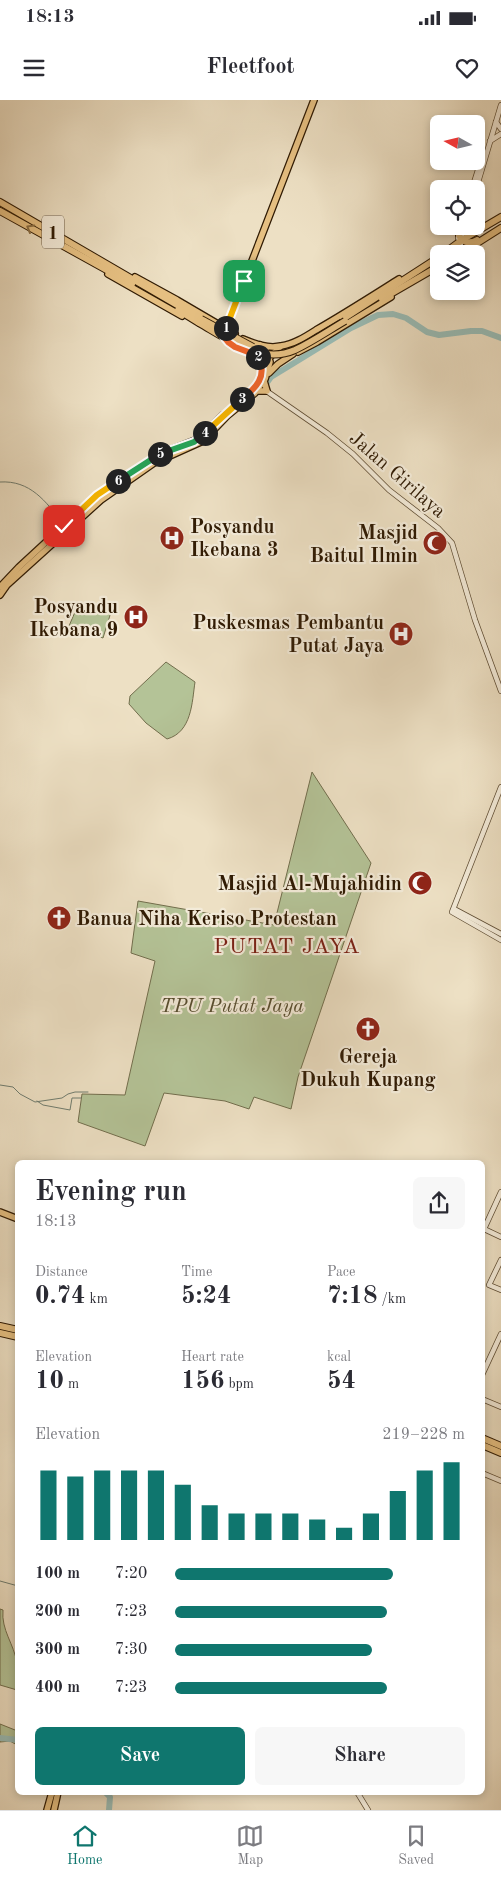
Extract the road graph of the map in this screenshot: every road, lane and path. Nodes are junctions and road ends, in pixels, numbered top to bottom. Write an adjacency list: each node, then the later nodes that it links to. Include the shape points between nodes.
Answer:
1 (314, 100): 26 (main road)
2 (501, 105): 3 (street)
3 (496, 122): 4 (street); 6 (street)
4 (501, 129)
5 (501, 134): 6 (street)
6 (490, 140): 7 (street)
7 (485, 156)
8 (0, 202): 22 (highway, 1)
9 (0, 211): 22 (highway, 1, one-way to 9)
10 (501, 217): 11 (highway)
11 (485, 226)
12 (501, 228): 13 (highway)
13 (494, 233): 17 (highway, via 471,242); 20 (highway)
14 (459, 235): 17 (street)
15 (461, 235): 17 (street)
16 (469, 235): 17 (highway)
17 (459, 240): 18 (highway); 19 (street)
18 (453, 245)
19 (459, 245)
20 (475, 245)
21 (429, 264): 24 (highway, 1); 28 (main road, via 422,265)
22 (104, 266): 24 (highway, 1, bridge, via 240,346 274,354 299,348); 25 (main road, via 112,264); 27 (main road, via 106,273)
23 (430, 270): 24 (highway, 1)
24 (424, 272): 30 (main road, via 424,277)
25 (212, 320): 26 (main road); 27 (main road)
26 (226, 328): 29 (main road, via 224,337); 31 (main road)
27 (207, 330): 29 (main road)
28 (312, 333): 30 (main road, via 311,341); 32 (main road)
29 (228, 342): 34 (main road)
30 (318, 342): 33 (main road)
31 (261, 346): 32 (main road); 34 (main road, via 261,354); 35 (main road)
32 (280, 347): 35 (main road)
33 (293, 354): 35 (main road); 36 (main road)
34 (256, 355): 35 (main road); 36 (main road, via 261,363)
35 (269, 357): 36 (main road, via 264,365)
36 (262, 381): 37 (main road); 37 (main road); 38 (main road, via 203,441 154,463); 38 (main road, via 198,439 162,453 97,495)
37 (267, 391): 41 (street, Jalan Girilaya, via 353,454 389,490 448,538 456,550 475,620)
38 (66, 528): 39 (main road); 40 (main road)
39 (0, 587)
40 (0, 595)
41 (501, 691)
42 (501, 787): 43 (street, via 454,909)
43 (480, 926): 44 (street); 45 (street)
44 (501, 934)
45 (501, 940)
46 (501, 1192): 49 (street)
47 (0, 1212): 48 (main road)
48 (15, 1218)
49 (485, 1227)
50 (485, 1229): 51 (street)
51 (501, 1237)
52 (501, 1260): 53 (street, via 489,1285)
53 (501, 1290)
54 (0, 1326): 55 (highway)
55 (15, 1329)
56 (0, 1333): 58 (highway)
57 (501, 1334): 59 (street)
58 (15, 1336)
59 (485, 1368)
60 (485, 1401): 61 (street)
61 (501, 1407)
62 (485, 1439): 64 (highway)
63 (485, 1446): 65 (highway)
64 (501, 1446)
65 (501, 1453)
66 (485, 1475): 67 (street)
67 (501, 1481)
68 (51, 1795): 71 (main road)
69 (57, 1795): 72 (main road)
70 (359, 1795): 73 (street)
71 (48, 1810)
72 (54, 1810)
73 (368, 1810)

